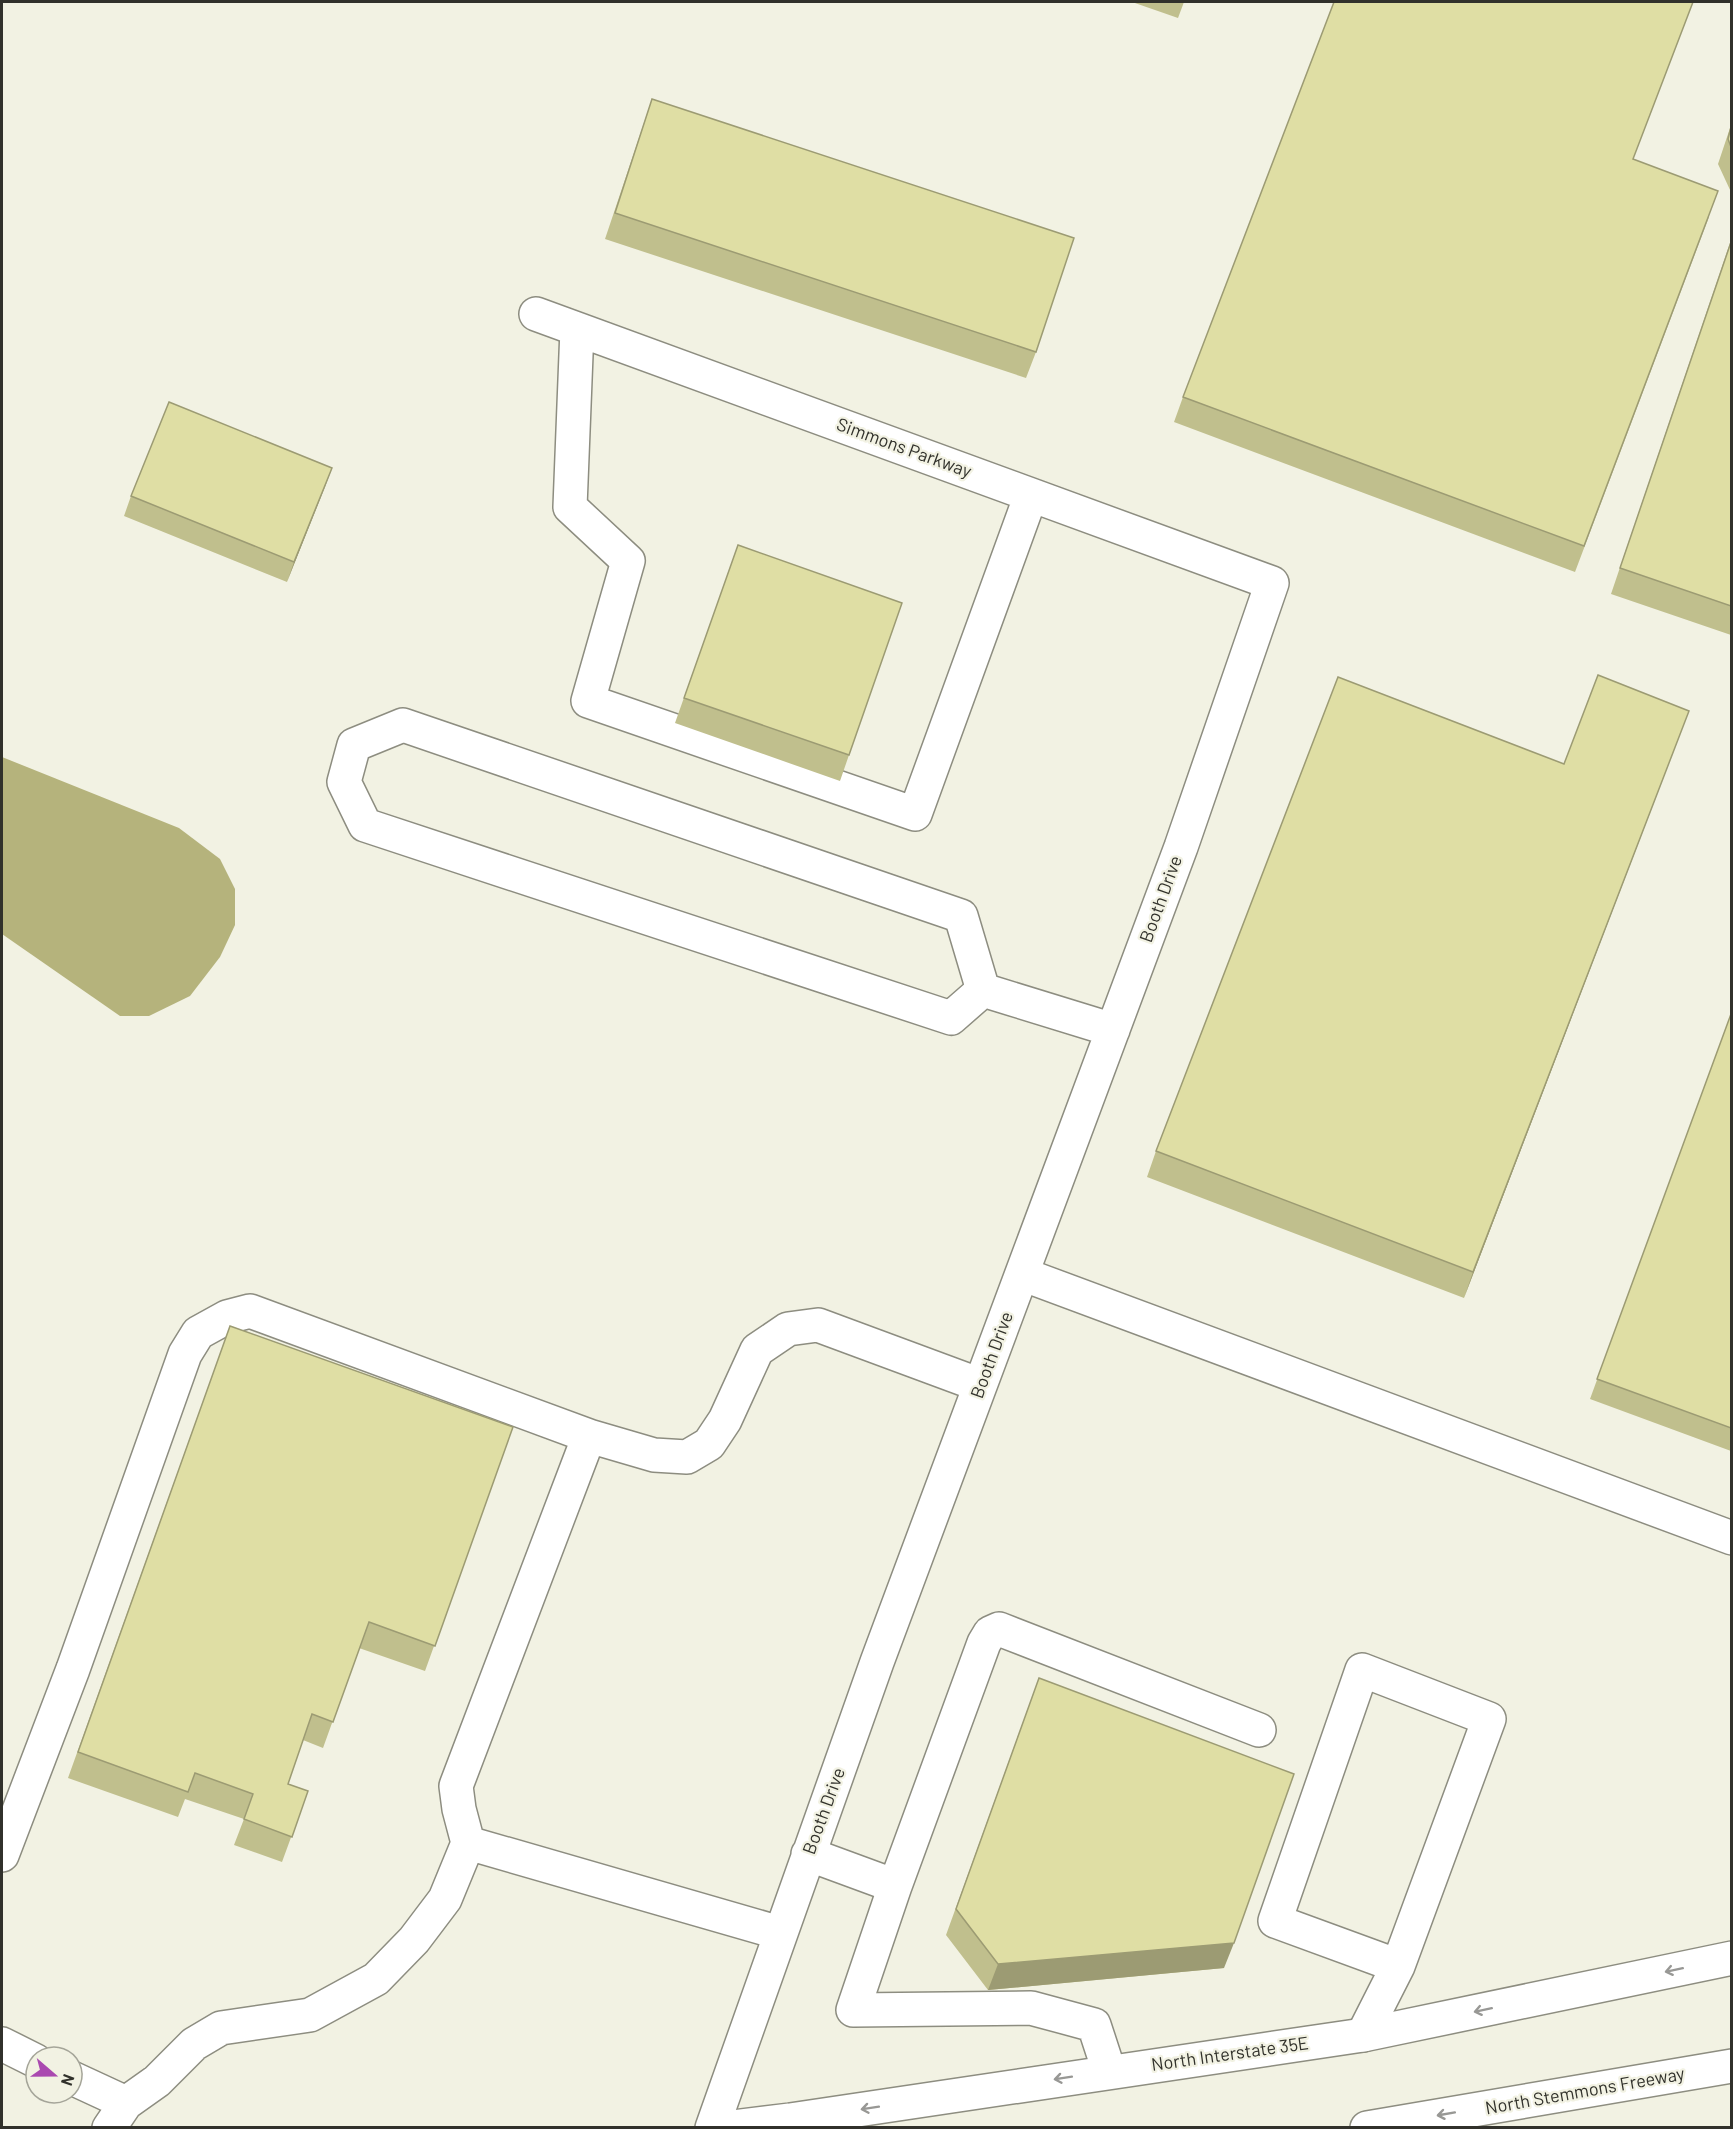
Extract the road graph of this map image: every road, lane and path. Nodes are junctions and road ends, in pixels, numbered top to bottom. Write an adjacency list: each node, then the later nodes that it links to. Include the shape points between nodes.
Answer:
1 (536, 314): 2 (main road, Simmons Parkway)
2 (577, 329): 3 (main road, Simmons Parkway); 3 (main road, via 570,507 628,561 588,701 915,814)
3 (1031, 495): 4 (main road, Simmons Parkway)
4 (1272, 582): 6 (main road, Booth Drive)
5 (984, 990): 5 (main road, via 961,916 403,725 354,745 344,782 365,825 951,1018); 6 (main road)
6 (1113, 1030): 7 (main road, Booth Drive)
7 (1022, 1274): 8 (main road, Booth Drive); 10 (main road)
8 (980, 1385): 9 (main road, via 818,1325 788,1329 757,1350 725,1420 709,1444 687,1457 654,1455); 13 (main road, Booth Drive)
9 (589, 1436): 12 (main road, via 456,1786); 14 (main road, via 250,1311 227,1317 198,1333 185,1354)
10 (1731, 1538)
11 (1259, 1730): 15 (main road, via 999,1629 990,1633 984,1643)
12 (468, 1843): 16 (main road); 25 (main road, via 445,1899 414,1940 376,1979 310,2015 220,2028 194,2044)
13 (808, 1854): 15 (main road); 16 (main road, Booth Drive)
14 (2, 1855)
15 (895, 1886): 23 (main road, via 853,2010 1031,2008 1094,2025)
16 (780, 1933): 26 (main road, Booth Drive)
17 (1731, 1958): 19 (main road, North Interstate 35E, one-way to 19)
18 (1398, 1966): 18 (main road, via 1275,1921 1362,1670 1489,1719); 19 (main road)
19 (1363, 2035): 23 (main road, North Interstate 35E)
20 (2, 2044): 21 (main road)
21 (24, 2055)
22 (1731, 2066): 28 (main road, North Stemmons Freeway, one-way to 28)
23 (1109, 2071): 27 (main road, North Interstate 35E, one-way to 27)
24 (84, 2088): 25 (main road)
25 (117, 2115)
26 (712, 2127)
27 (725, 2127)
28 (1367, 2127)

